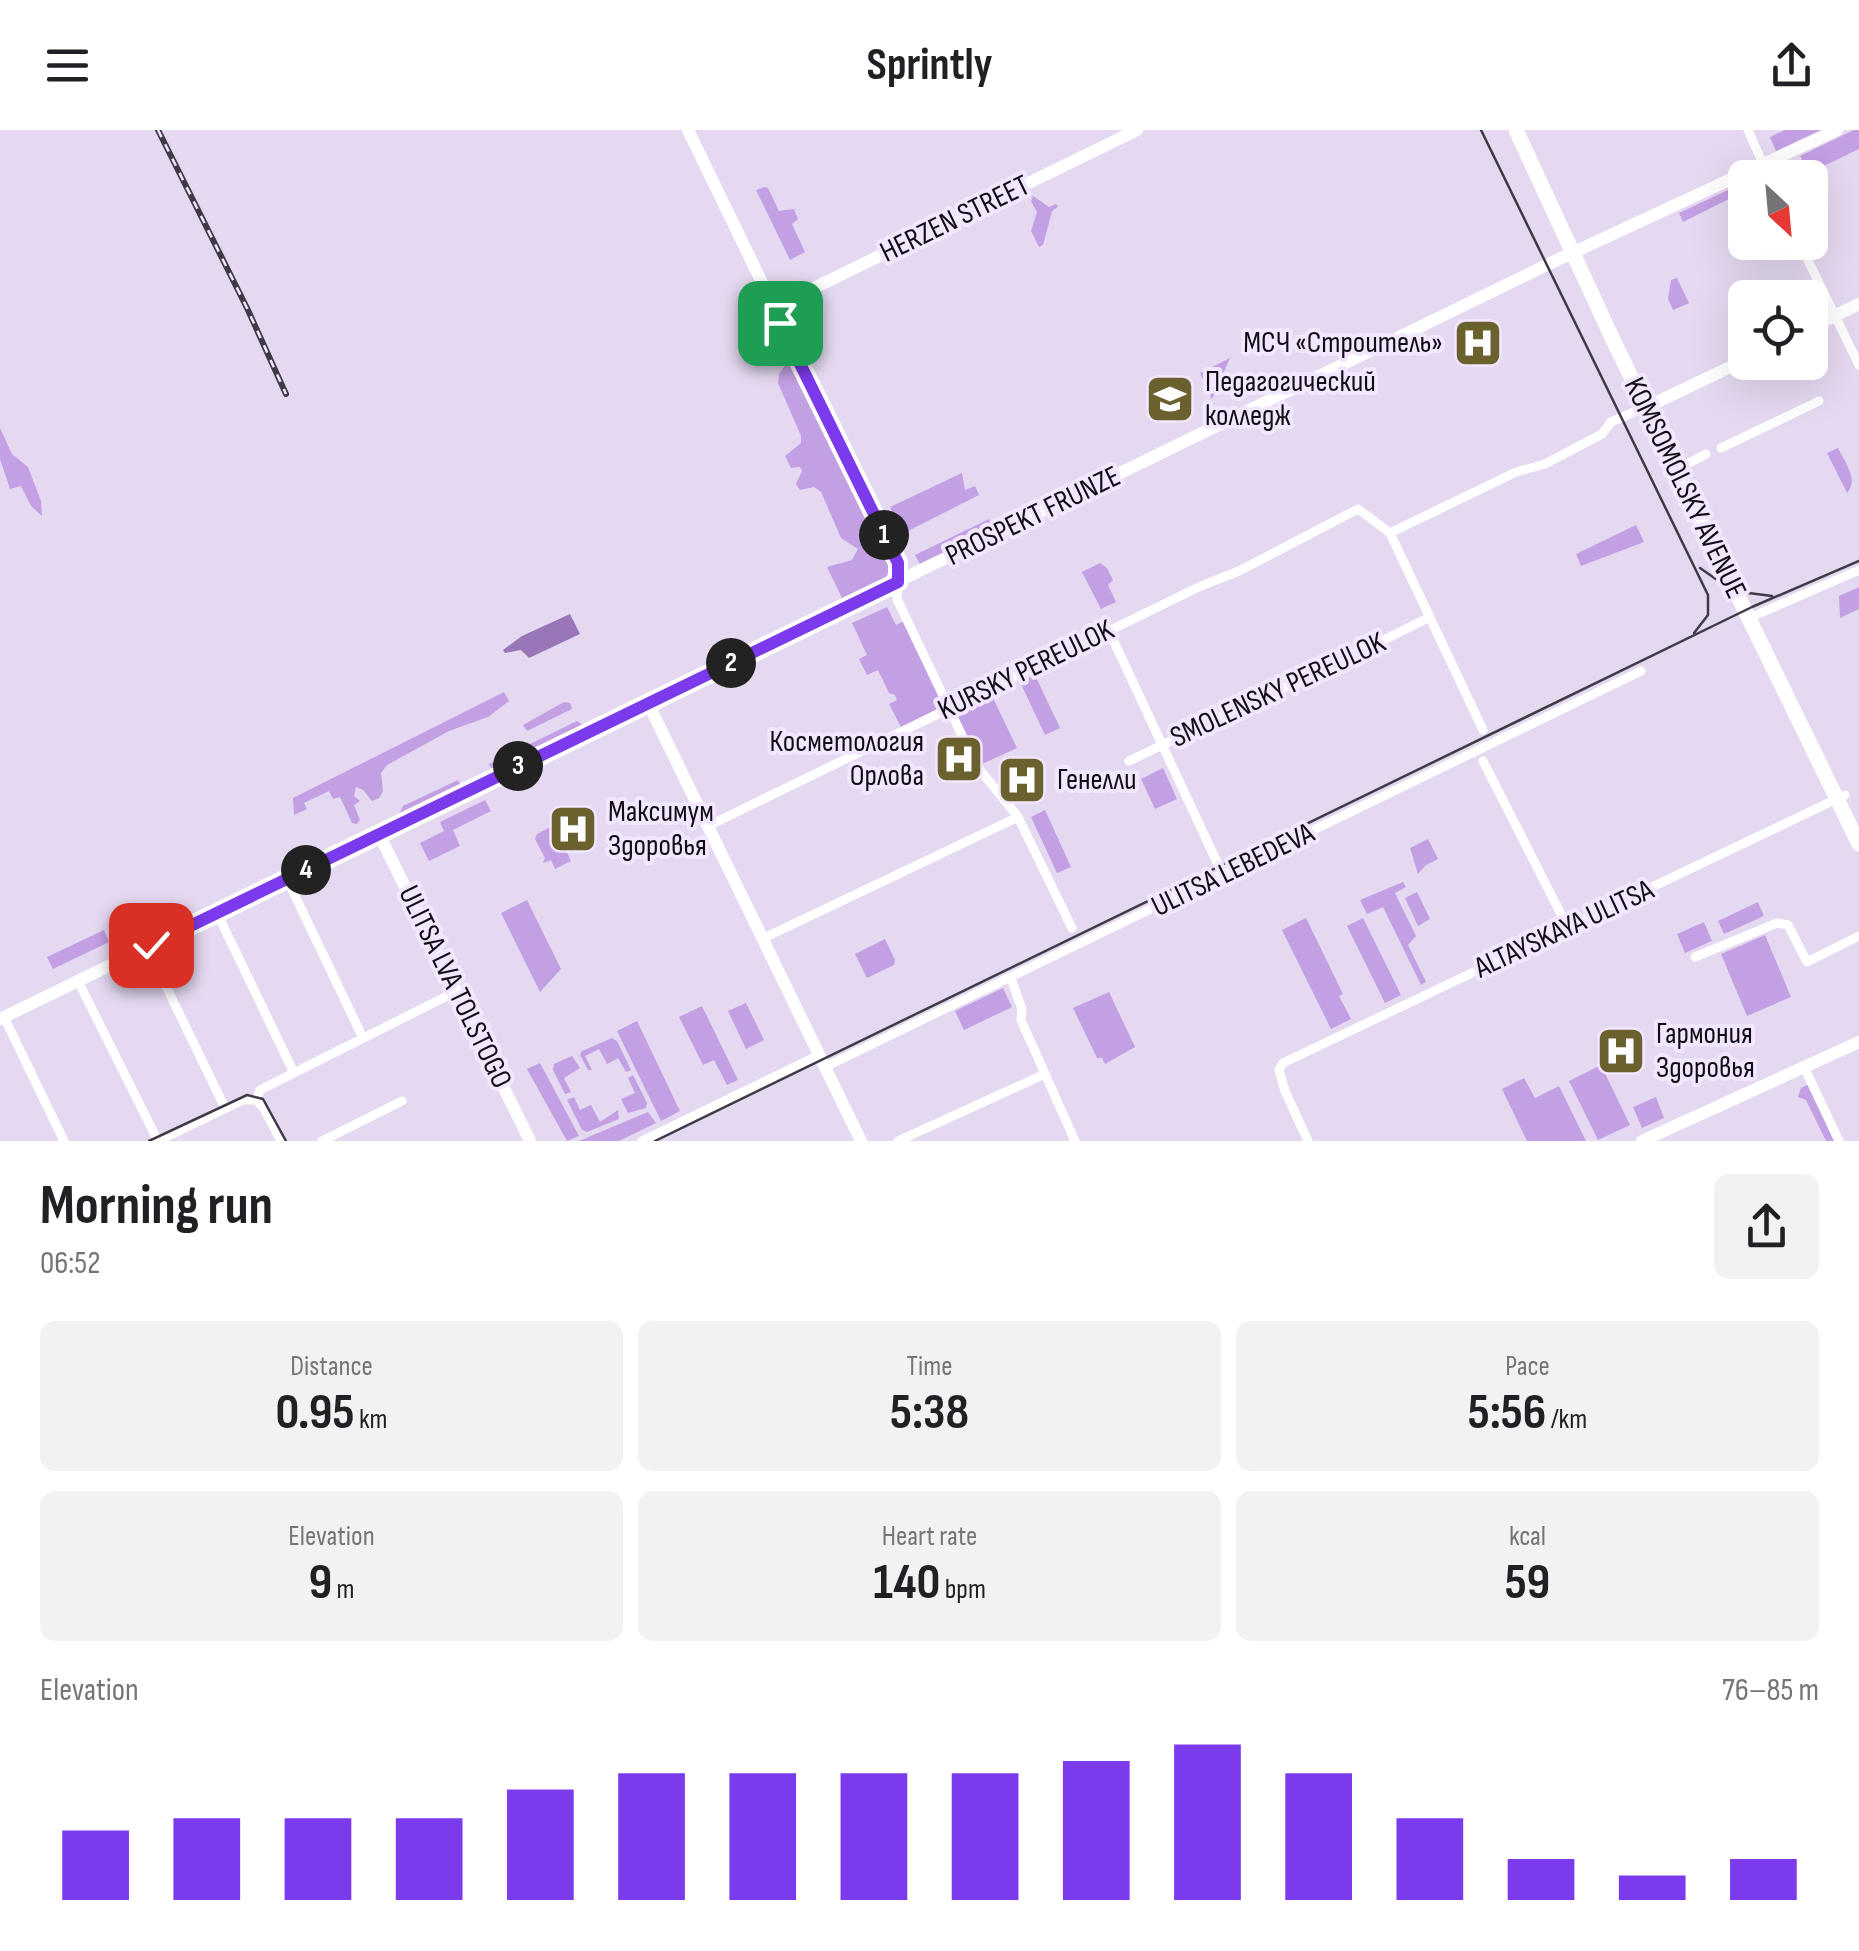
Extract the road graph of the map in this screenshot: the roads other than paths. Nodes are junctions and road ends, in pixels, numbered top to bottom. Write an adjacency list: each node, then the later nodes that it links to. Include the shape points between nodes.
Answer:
1 (688, 130): 13 (main road)
2 (1137, 130): 13 (main road, HERZEN STREET)
3 (1516, 130): 10 (main road, KOMSOMOLSKY AVENUE)
4 (1524, 130): 10 (main road, KOMSOMOLSKY AVENUE)
5 (1748, 130): 7 (street)
6 (1838, 130): 8 (main road, PROSPEKT FRUNZE)
7 (1761, 160)
8 (1785, 160)
9 (1728, 187): 10 (main road, PROSPEKT FRUNZE)
10 (1577, 251): 19 (main road, KOMSOMOLSKY AVENUE); 25 (main road, PROSPEKT FRUNZE)
11 (1808, 260): 14 (street)
12 (1859, 304): 14 (main road)
13 (773, 308): 25 (main road, via 898,563)
14 (1835, 315): 15 (main road); 16 (street)
15 (1828, 319)
16 (1859, 365)
17 (1728, 368): 19 (main road)
18 (1820, 401): 20 (street)
19 (1651, 405): 22 (main road, KOMSOMOLSKY AVENUE); 23 (street, via 1546,464); 36 (main road, KOMSOMOLSKY AVENUE)
20 (1721, 448)
21 (1706, 454): 22 (street)
22 (1685, 465): 26 (main road, KOMSOMOLSKY AVENUE)
23 (1390, 533): 27 (street); 28 (street, KURSKY PEREULOK, via 1358,510 1344,514 1279,552)
24 (1859, 570): 26 (street)
25 (898, 582): 30 (main road, PROSPEKT FRUNZE); 31 (street, via 897,598)
26 (1756, 615): 36 (main road, KOMSOMOLSKY AVENUE)
27 (1428, 618): 32 (street); 33 (street, SMOLENSKY PEREULOK)
28 (1109, 631): 31 (street, KURSKY PEREULOK); 33 (street)
29 (1640, 671): 42 (street, ULITSA LEBEDEVA)
30 (648, 703): 39 (main road); 40 (main road, PROSPEKT FRUNZE)
31 (948, 707): 37 (street, via 976,765); 39 (street, KURSKY PEREULOK)
32 (1483, 730)
33 (1162, 745): 34 (street, SMOLENSKY PEREULOK); 42 (street)
34 (1128, 761)
35 (1484, 761): 46 (street)
36 (1841, 797): 38 (main road, KOMSOMOLSKY AVENUE); 41 (main road, KOMSOMOLSKY AVENUE); 46 (street, ALTAYSKAYA ULITSA)
37 (1018, 818): 45 (street); 48 (street)
38 (1859, 823)
39 (708, 826): 48 (main road)
40 (379, 834): 43 (main road, PROSPEKT FRUNZE); 53 (main road, ULITSA LVA TOLSTOGO)
41 (1859, 844)
42 (1223, 875): 51 (street, ULITSA LEBEDEVA)
43 (287, 879): 44 (main road, PROSPEKT FRUNZE); 55 (street)
44 (217, 913): 49 (main road, PROSPEKT FRUNZE); 59 (street)
45 (1072, 928)
46 (1568, 928): 74 (street, ALTAYSKAYA ULITSA, via 1283,1063 1284,1091)
47 (1859, 936): 50 (street, via 1807,962 1788,925 1778,923)
48 (762, 938): 57 (main road)
49 (147, 947): 52 (main road, PROSPEKT FRUNZE); 63 (street)
50 (1694, 957)
51 (1011, 978): 57 (street, ULITSA LEBEDEVA); 60 (street)
52 (78, 981): 54 (main road, PROSPEKT FRUNZE); 66 (street)
53 (457, 991): 55 (street); 69 (main road, ULITSA LVA TOLSTOGO)
54 (2, 1018): 65 (street)
55 (363, 1038): 59 (street)
56 (1859, 1042): 58 (main road)
57 (822, 1061): 70 (street, ULITSA LEBEDEVA); 71 (main road)
58 (1804, 1067): 64 (main road); 76 (street)
59 (294, 1073): 61 (street, via 260,1090)
60 (1045, 1074): 72 (street); 73 (street)
61 (256, 1100): 63 (street); 67 (street)
62 (402, 1102): 68 (street)
63 (225, 1108): 66 (street)
64 (1672, 1135): 75 (main road)
65 (64, 1141)
66 (158, 1141)
67 (280, 1141)
68 (322, 1141)
69 (530, 1141)
70 (642, 1141)
71 (861, 1141)
72 (898, 1141)
73 (1076, 1141)
74 (1308, 1141)
75 (1642, 1141)
76 (1839, 1141)

